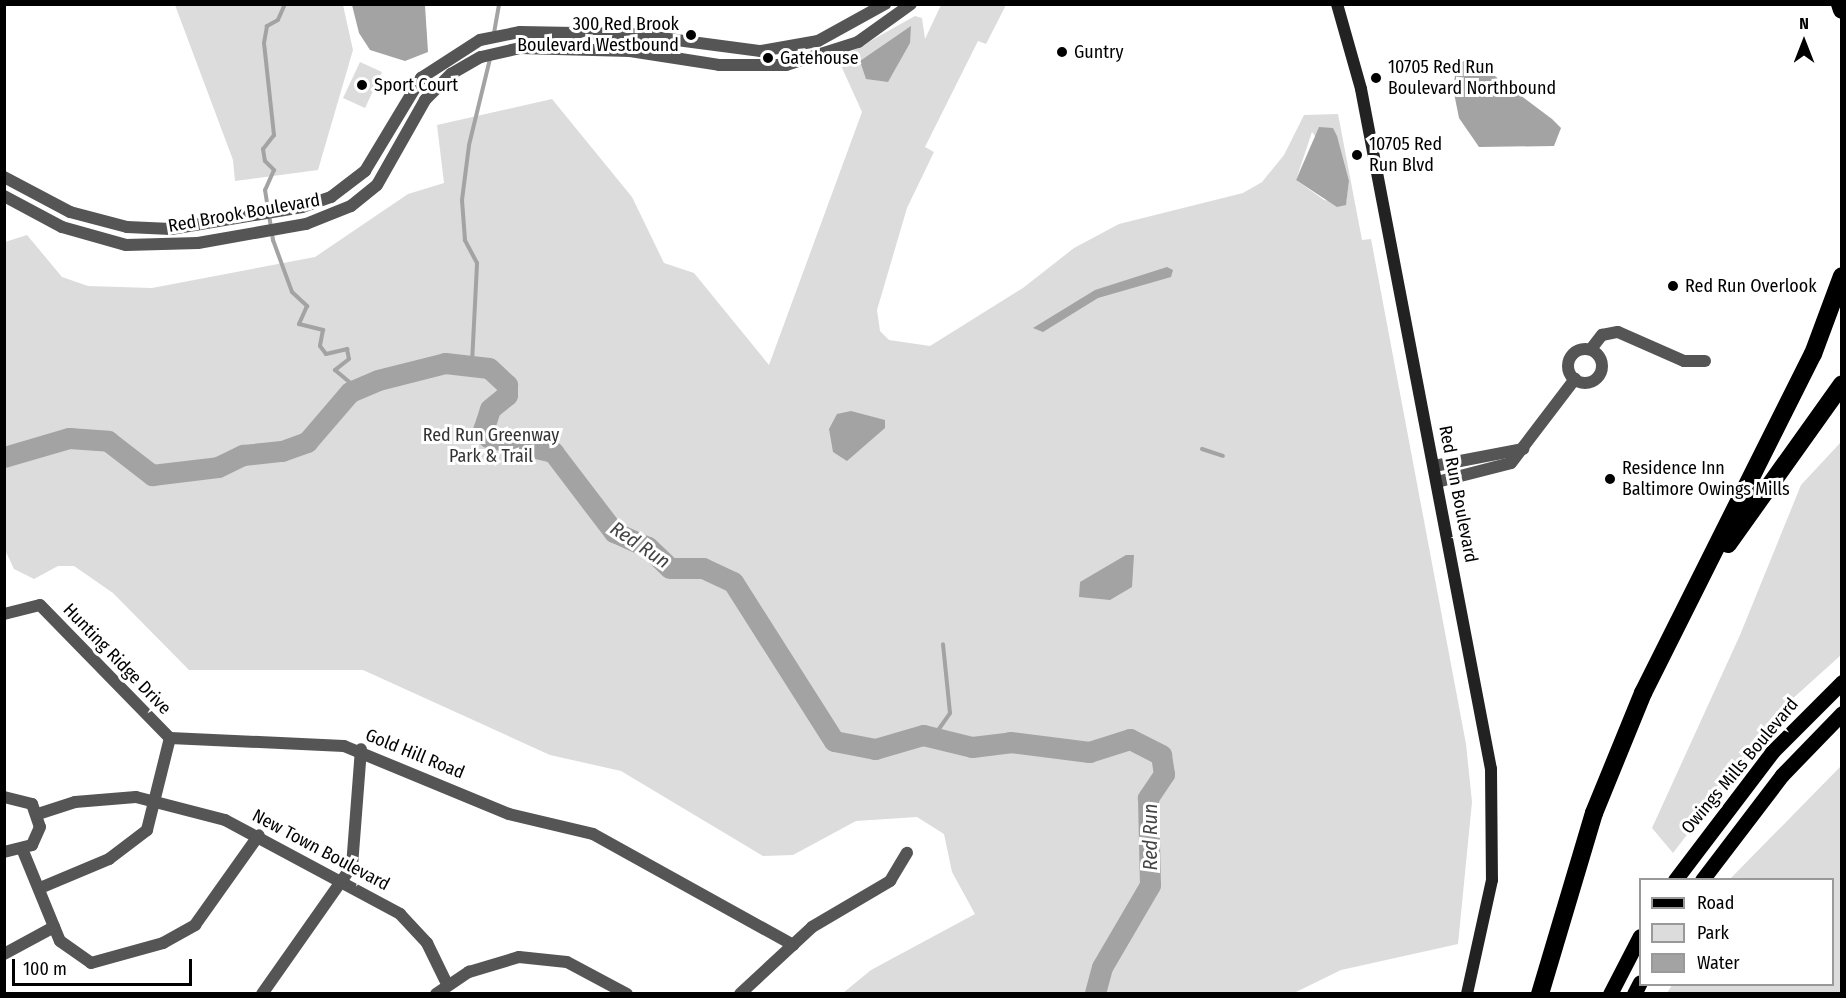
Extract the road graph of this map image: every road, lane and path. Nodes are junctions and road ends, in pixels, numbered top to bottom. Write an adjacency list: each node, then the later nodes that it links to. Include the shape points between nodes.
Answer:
1 (885, 4): 6 (street, Red Brook Boulevard, via 818,41 761,51 631,34 520,32 462,48 412,88 365,171 331,197 302,207 171,229 109,224 70,212)
2 (911, 4): 7 (street, Red Brook Boulevard, via 858,42 786,65 741,67 630,51 520,48 462,66 425,100 377,184 351,206 306,224 181,245 126,245 70,230)
3 (1337, 4): 14 (main road, Red Run Boulevard, via 1361,89)
4 (1840, 4): 5 (highway)
5 (1842, 10)
6 (4, 177)
7 (4, 196)
8 (1842, 276): 17 (highway, via 1814,354)
9 (1591, 349): 10 (street, via 1602,335 1618,332 1684,362); 11 (street, via 1580,349 1569,360); 11 (street, via 1602,360 1600,374 1586,383)
10 (1705, 362)
11 (1575, 380): 13 (street)
12 (1842, 384): 17 (highway, via 1760,494)
13 (1523, 449): 14 (street); 15 (street, via 1512,463 1496,470)
14 (1434, 465): 15 (main road, Red Run Boulevard)
15 (1437, 482): 43 (main road, Red Run Boulevard, via 1491,779 1490,896)
16 (4, 614): 20 (street, Hunting Ridge Drive, via 40,605)
17 (1676, 626): 22 (highway)
18 (1842, 682): 30 (main road, Owings Mills Boulevard, via 1772,752)
19 (1842, 713): 31 (main road, Owings Mills Boulevard, via 1782,775)
20 (170, 738): 21 (street, Gold Hill Road); 24 (street)
21 (361, 750): 32 (street, via 356,855); 36 (street, Gold Hill Road, via 509,814 593,834)
22 (1611, 771): 44 (highway); 45 (highway)
23 (4, 797): 25 (street, via 26,799)
24 (157, 800): 25 (street, New Town Boulevard, via 96,799); 26 (street, New Town Boulevard); 33 (street, via 153,821 132,845)
25 (38, 814): 27 (street, via 38,837)
26 (259, 835): 32 (street, New Town Boulevard); 34 (street, via 210,906 180,936 91,963 68,951)
27 (23, 851): 28 (street); 33 (street)
28 (4, 852)
29 (907, 853): 36 (street, via 890,881 824,919)
30 (1676, 878)
31 (1702, 878)
32 (342, 881): 38 (street, New Town Boulevard, via 415,926); 39 (street)
33 (40, 888): 34 (street)
34 (54, 927): 37 (street)
35 (1639, 940): 46 (main road)
36 (794, 945): 42 (street)
37 (4, 954)
38 (447, 982): 40 (street); 41 (street, via 497,962 543,958 591,972)
39 (262, 993)
40 (435, 993)
41 (627, 993)
42 (740, 993)
43 (1467, 993)
44 (1540, 993)
45 (1553, 993)
46 (1610, 993)

